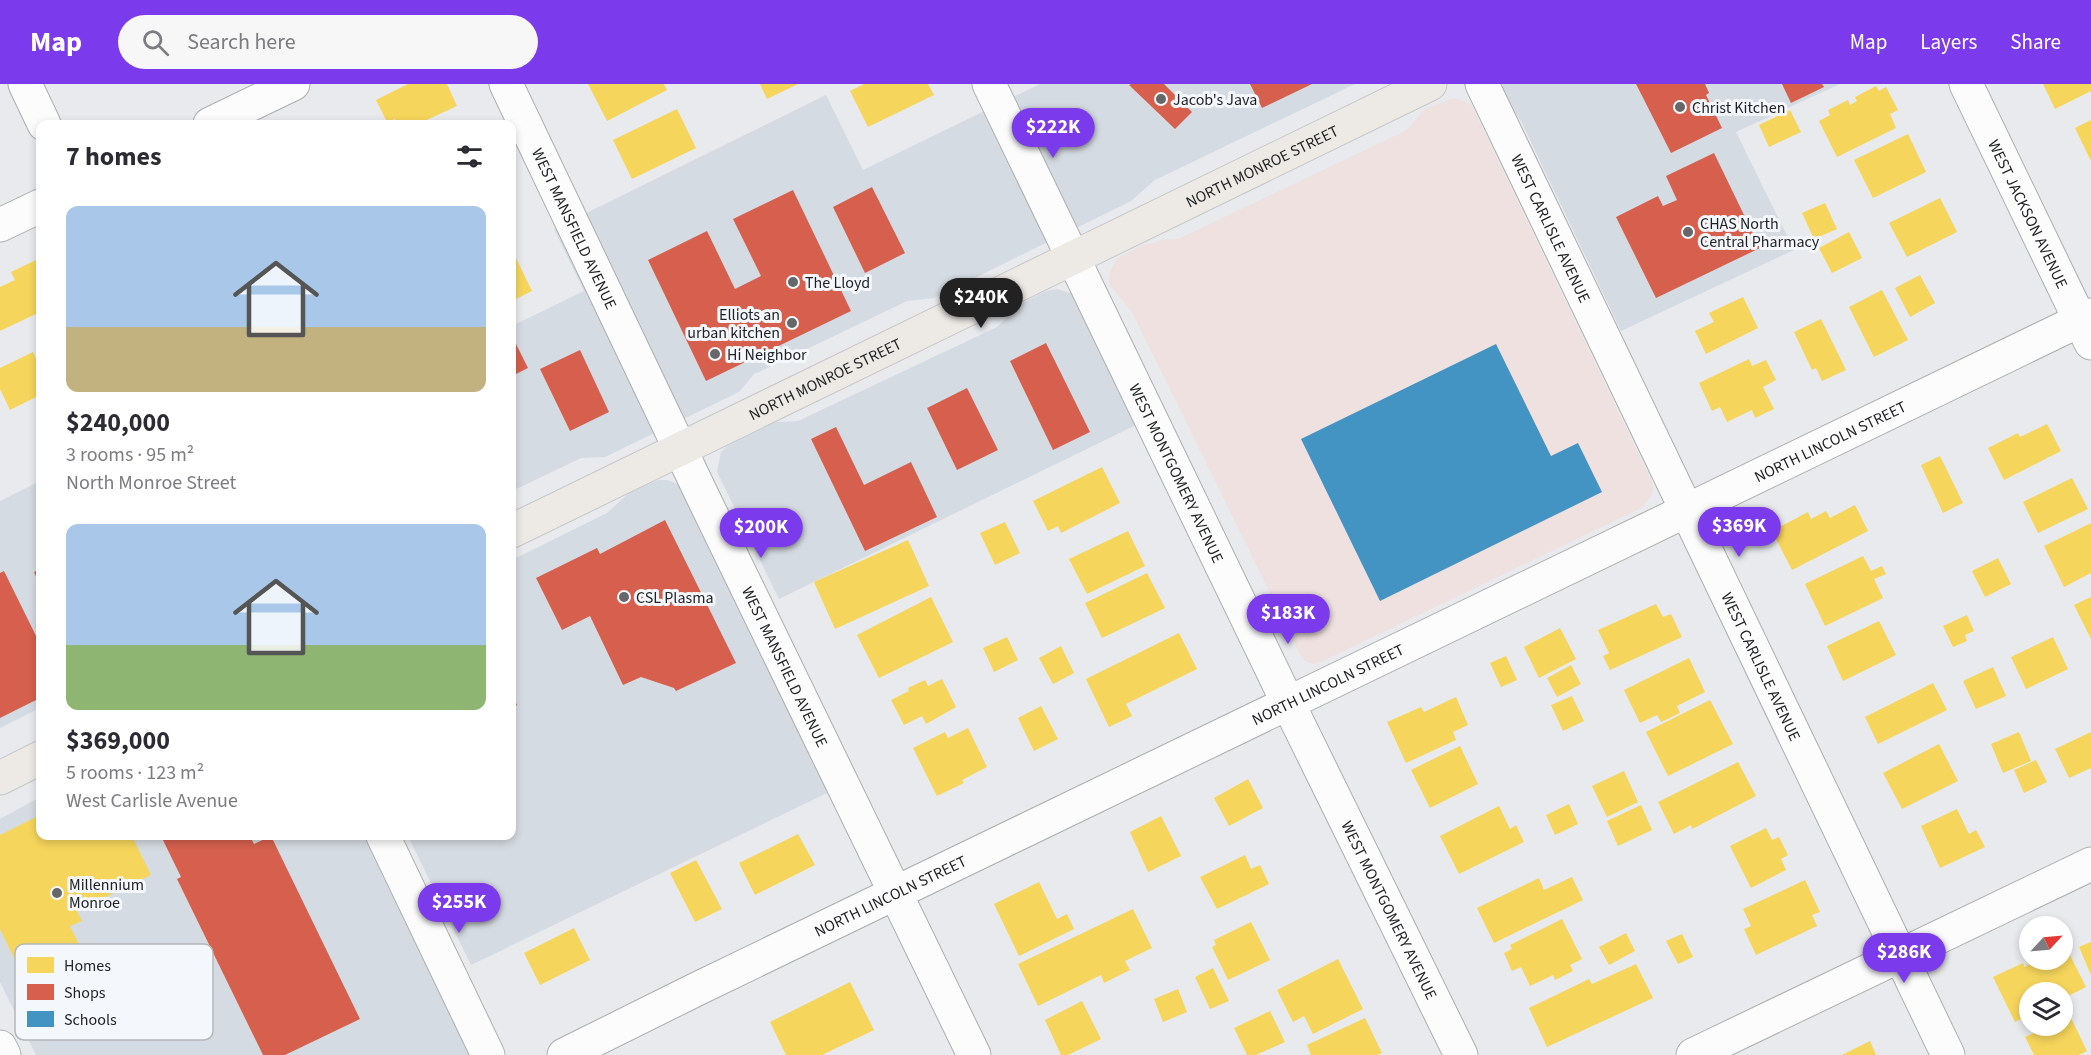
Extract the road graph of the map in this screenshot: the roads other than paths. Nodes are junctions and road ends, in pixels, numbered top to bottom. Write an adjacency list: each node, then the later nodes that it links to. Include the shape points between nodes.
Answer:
1 (25, 84): 8 (street)
2 (293, 84): 9 (street)
3 (506, 84): 14 (street, WEST MANSFIELD AVENUE)
4 (988, 84): 12 (street, WEST MONTGOMERY AVENUE)
5 (1430, 84): 12 (main road, NORTH MONROE STREET)
6 (1482, 84): 15 (street, WEST CARLISLE AVENUE)
7 (1966, 84): 13 (street, WEST JACKSON AVENUE)
8 (42, 120)
9 (218, 120)
10 (36, 208): 11 (street)
11 (0, 225)
12 (1072, 256): 14 (main road, NORTH MONROE STREET); 17 (street, WEST MONTGOMERY AVENUE)
13 (2087, 326): 15 (street, NORTH LINCOLN STREET)
14 (679, 448): 16 (main road, NORTH MONROE STREET); 22 (street, WEST MANSFIELD AVENUE)
15 (1687, 509): 17 (street, NORTH LINCOLN STREET); 23 (street, WEST CARLISLE AVENUE)
16 (516, 529)
17 (1288, 703): 22 (street, NORTH LINCOLN STREET); 29 (street, WEST MONTGOMERY AVENUE)
18 (36, 760): 19 (main road)
19 (0, 778)
20 (385, 840): 26 (street)
21 (2091, 864): 23 (street)
22 (896, 894): 27 (street, NORTH LINCOLN STREET); 28 (street, WEST MANSFIELD AVENUE)
23 (1901, 957): 30 (street); 31 (street, WEST CARLISLE AVENUE)
24 (0, 1047): 25 (street)
25 (4, 1055)
26 (488, 1055)
27 (564, 1055)
28 (974, 1055)
29 (1461, 1055)
30 (1693, 1055)
31 (1948, 1055)

